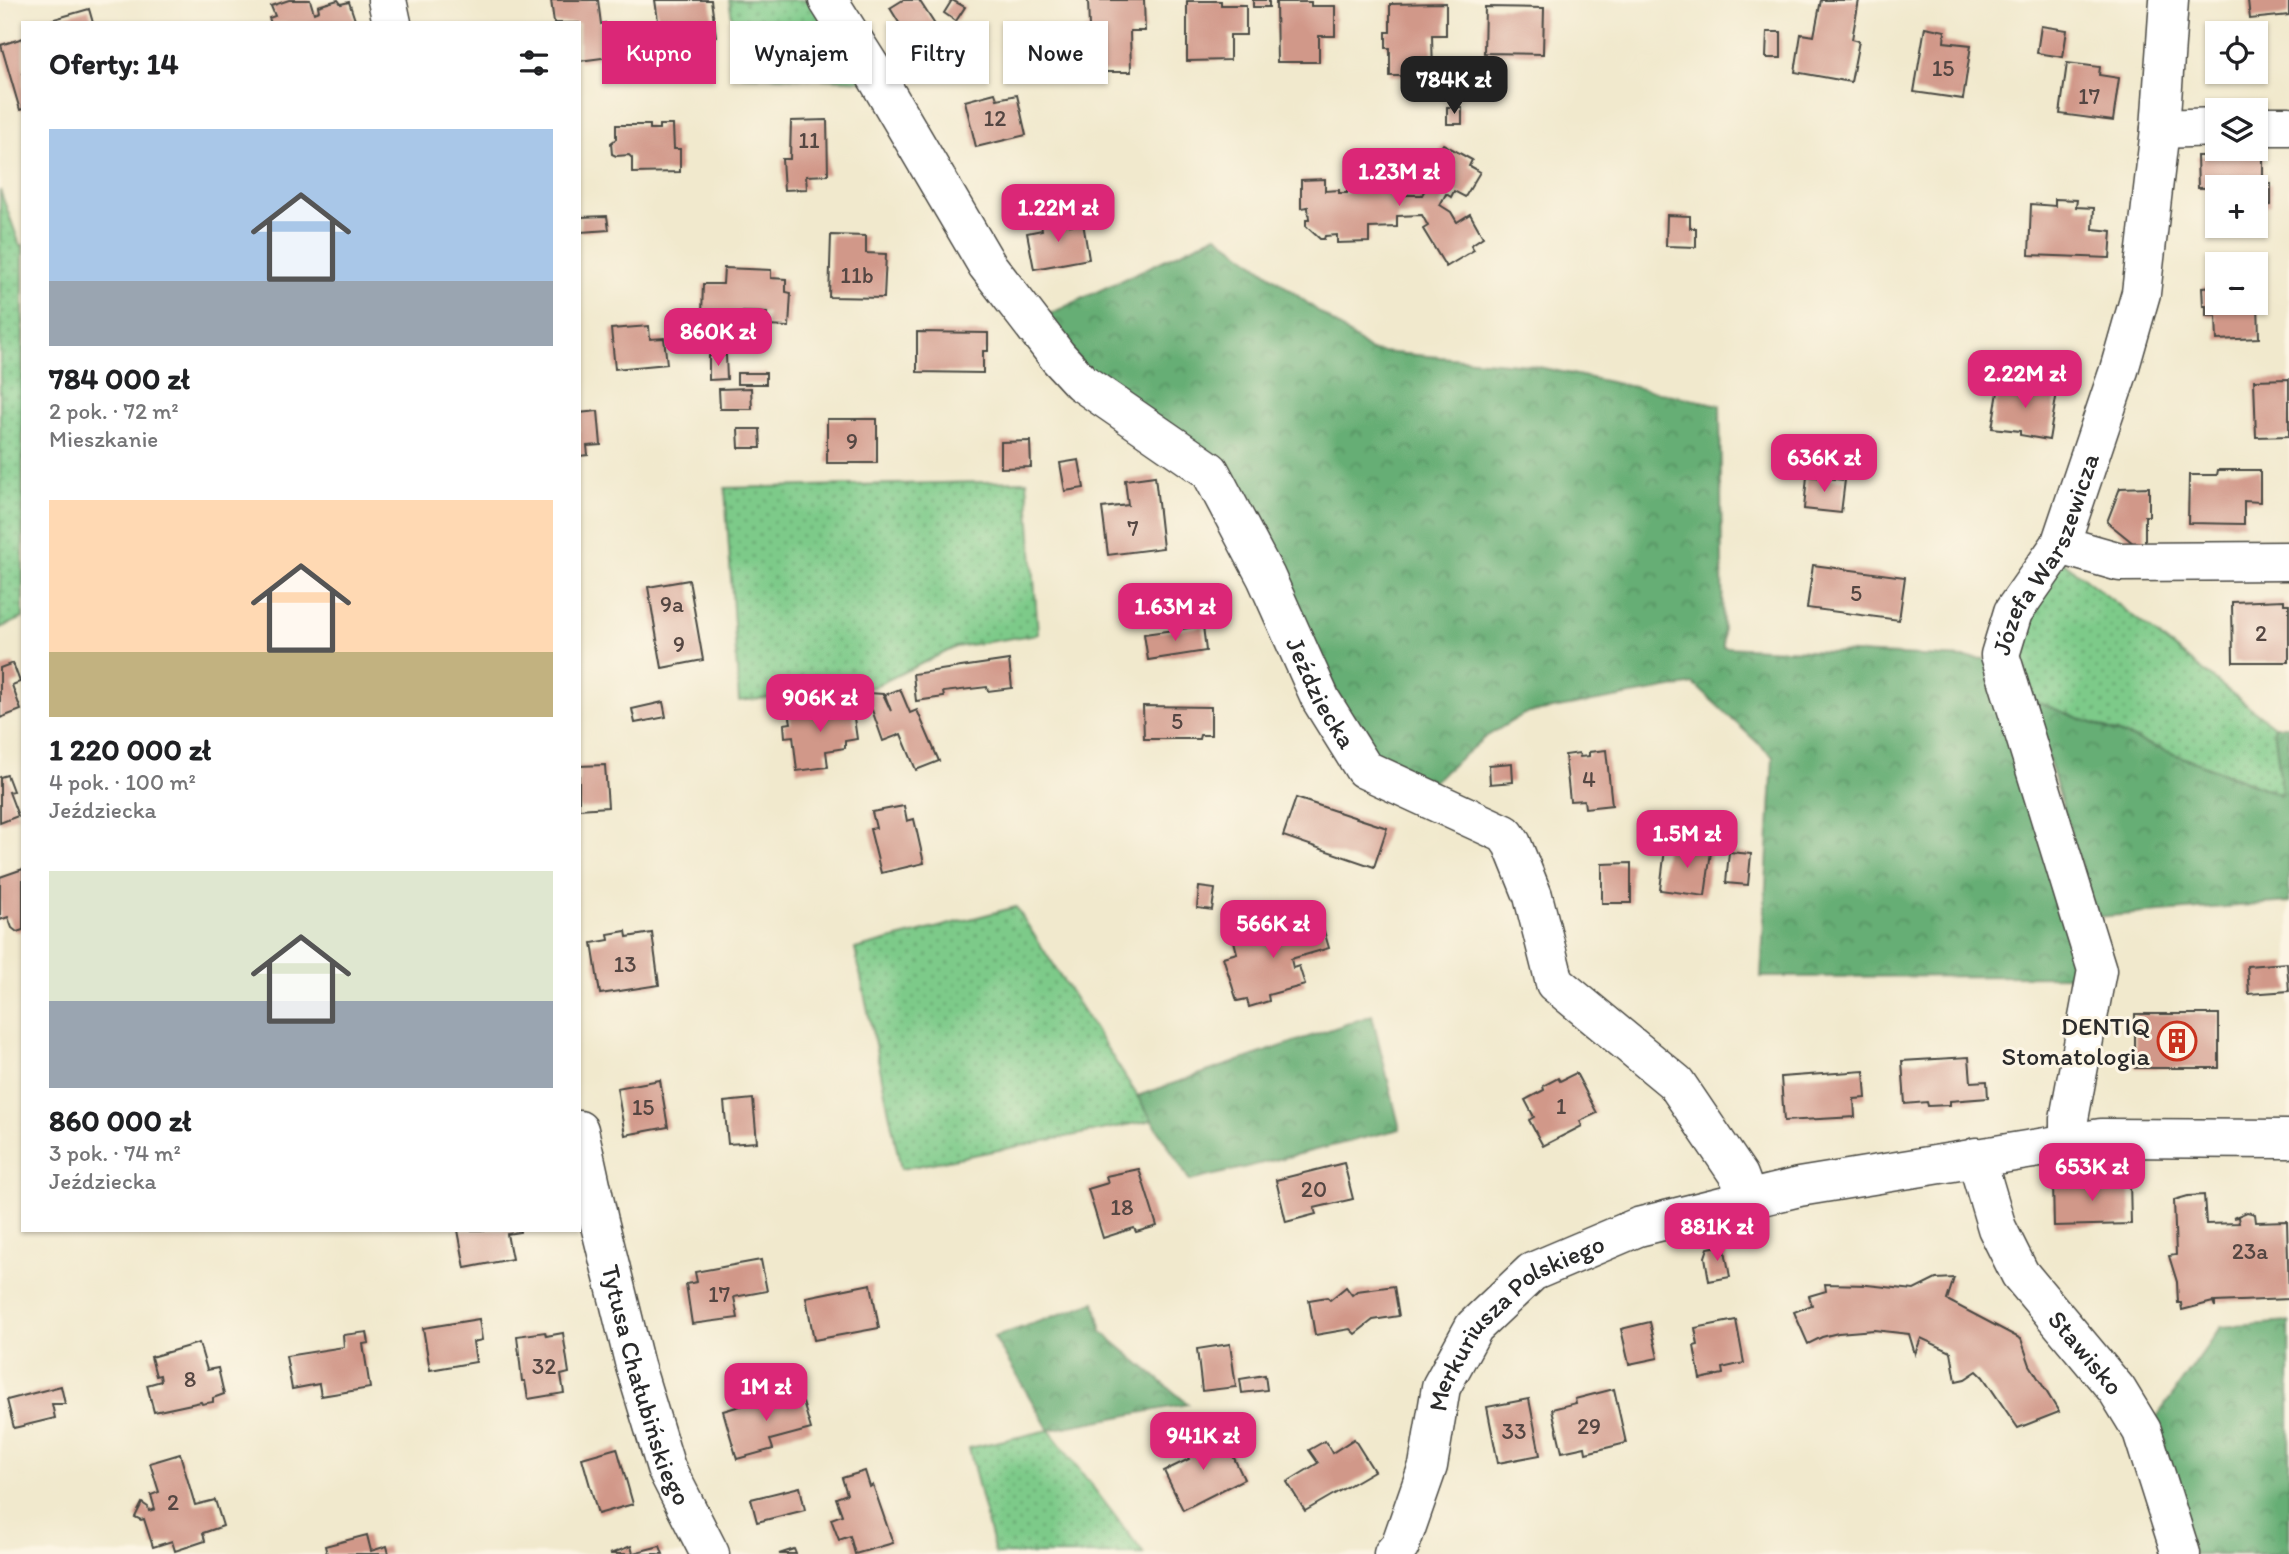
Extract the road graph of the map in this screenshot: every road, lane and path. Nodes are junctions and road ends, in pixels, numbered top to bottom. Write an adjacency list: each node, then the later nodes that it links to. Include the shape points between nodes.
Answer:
1 (387, 0): 4 (street)
2 (828, 0): 15 (street, Jeździecka, via 987,265 1058,357 1081,382 1210,471 1266,577 1321,700 1364,769 1505,834 1533,896 1555,984 1676,1083 1739,1175)
3 (2169, 0): 8 (street, Józefa Warszewicza)
4 (392, 21)
5 (2289, 126): 7 (street)
6 (2205, 127): 8 (street)
7 (2268, 127)
8 (2160, 129): 9 (street, Józefa Warszewicza, via 2141,293)
9 (2060, 545): 10 (street, via 2120,562); 13 (street, Józefa Warszewicza, via 2013,612 2000,655 2097,970 2069,1119)
10 (2289, 561)
11 (581, 1139): 16 (street, Tytusa Chałubińskiego, via 635,1366 666,1468)
12 (2289, 1139): 13 (street, Merkuriusza Polskiego, via 2101,1138)
13 (2069, 1142): 14 (street, Merkuriusza Polskiego)
14 (1976, 1157): 15 (street, Merkuriusza Polskiego, via 1799,1186); 18 (street, Stawisko, via 1997,1228 2020,1274 2117,1390 2142,1431)
15 (1748, 1200): 17 (street, Merkuriusza Polskiego, via 1638,1227 1532,1272 1474,1326 1441,1387 1428,1466)
16 (710, 1554)
17 (1393, 1554)
18 (2181, 1554)

